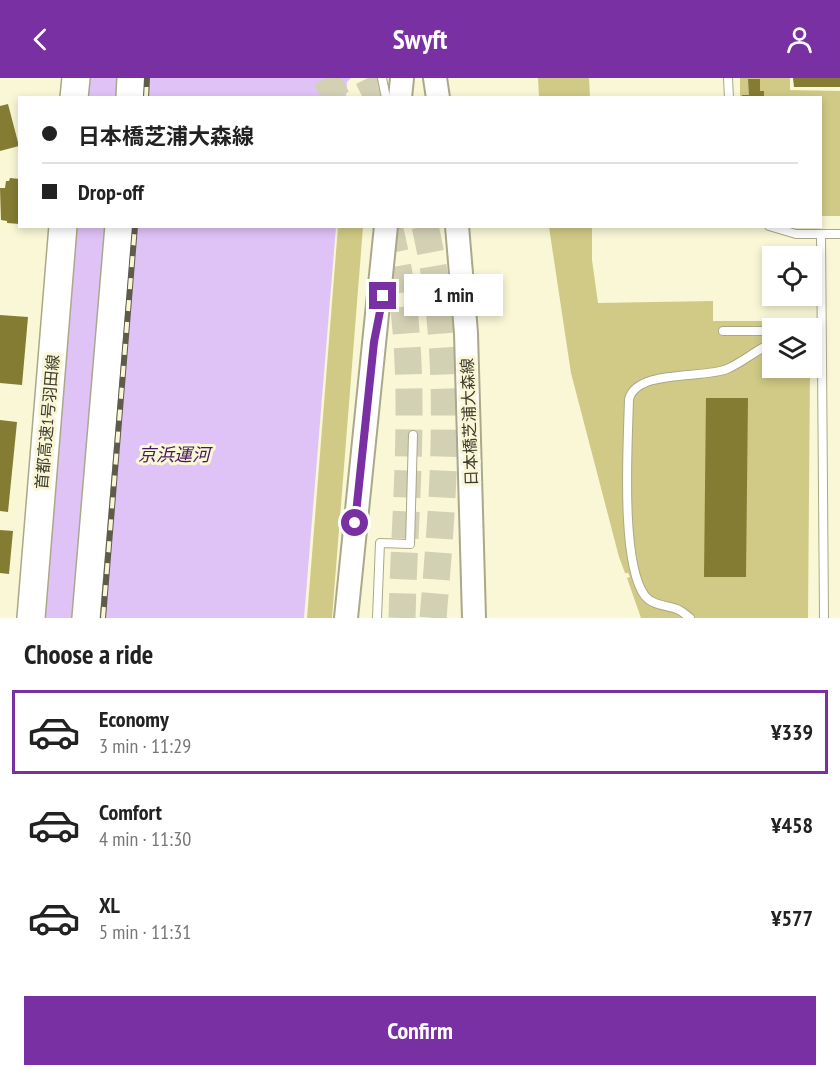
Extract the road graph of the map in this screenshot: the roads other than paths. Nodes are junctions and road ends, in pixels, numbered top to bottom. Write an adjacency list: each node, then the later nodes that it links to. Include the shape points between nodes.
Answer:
1 (75, 78): 7 (highway)
2 (131, 78): 8 (highway)
3 (382, 78): 9 (lane)
4 (402, 78): 10 (main road)
5 (435, 78): 11 (main road)
6 (728, 78): 12 (lane)
7 (74, 96)
8 (130, 96)
9 (386, 96)
10 (400, 96)
11 (438, 96)
12 (729, 96)
13 (63, 228): 28 (highway, 首都高速1号羽田線)
14 (119, 228): 29 (highway)
15 (386, 228): 24 (main road)
16 (397, 228): 24 (main road)
17 (776, 228): 19 (lane, via 796,234)
18 (456, 234): 32 (main road, 日本橋芝浦大森線, via 466,333)
19 (821, 234): 20 (lane); 21 (lane)
20 (840, 234)
21 (821, 318)
22 (723, 331): 23 (lane)
23 (762, 331)
24 (374, 342): 30 (main road)
25 (762, 348): 33 (lane, via 727,369 642,384 631,392 629,399 632,559 645,595)
26 (821, 378): 34 (lane)
27 (413, 435): 31 (lane, via 410,544 380,543)
28 (31, 618)
29 (86, 618)
30 (348, 618)
31 (377, 618)
32 (474, 618)
33 (690, 618)
34 (824, 618)

